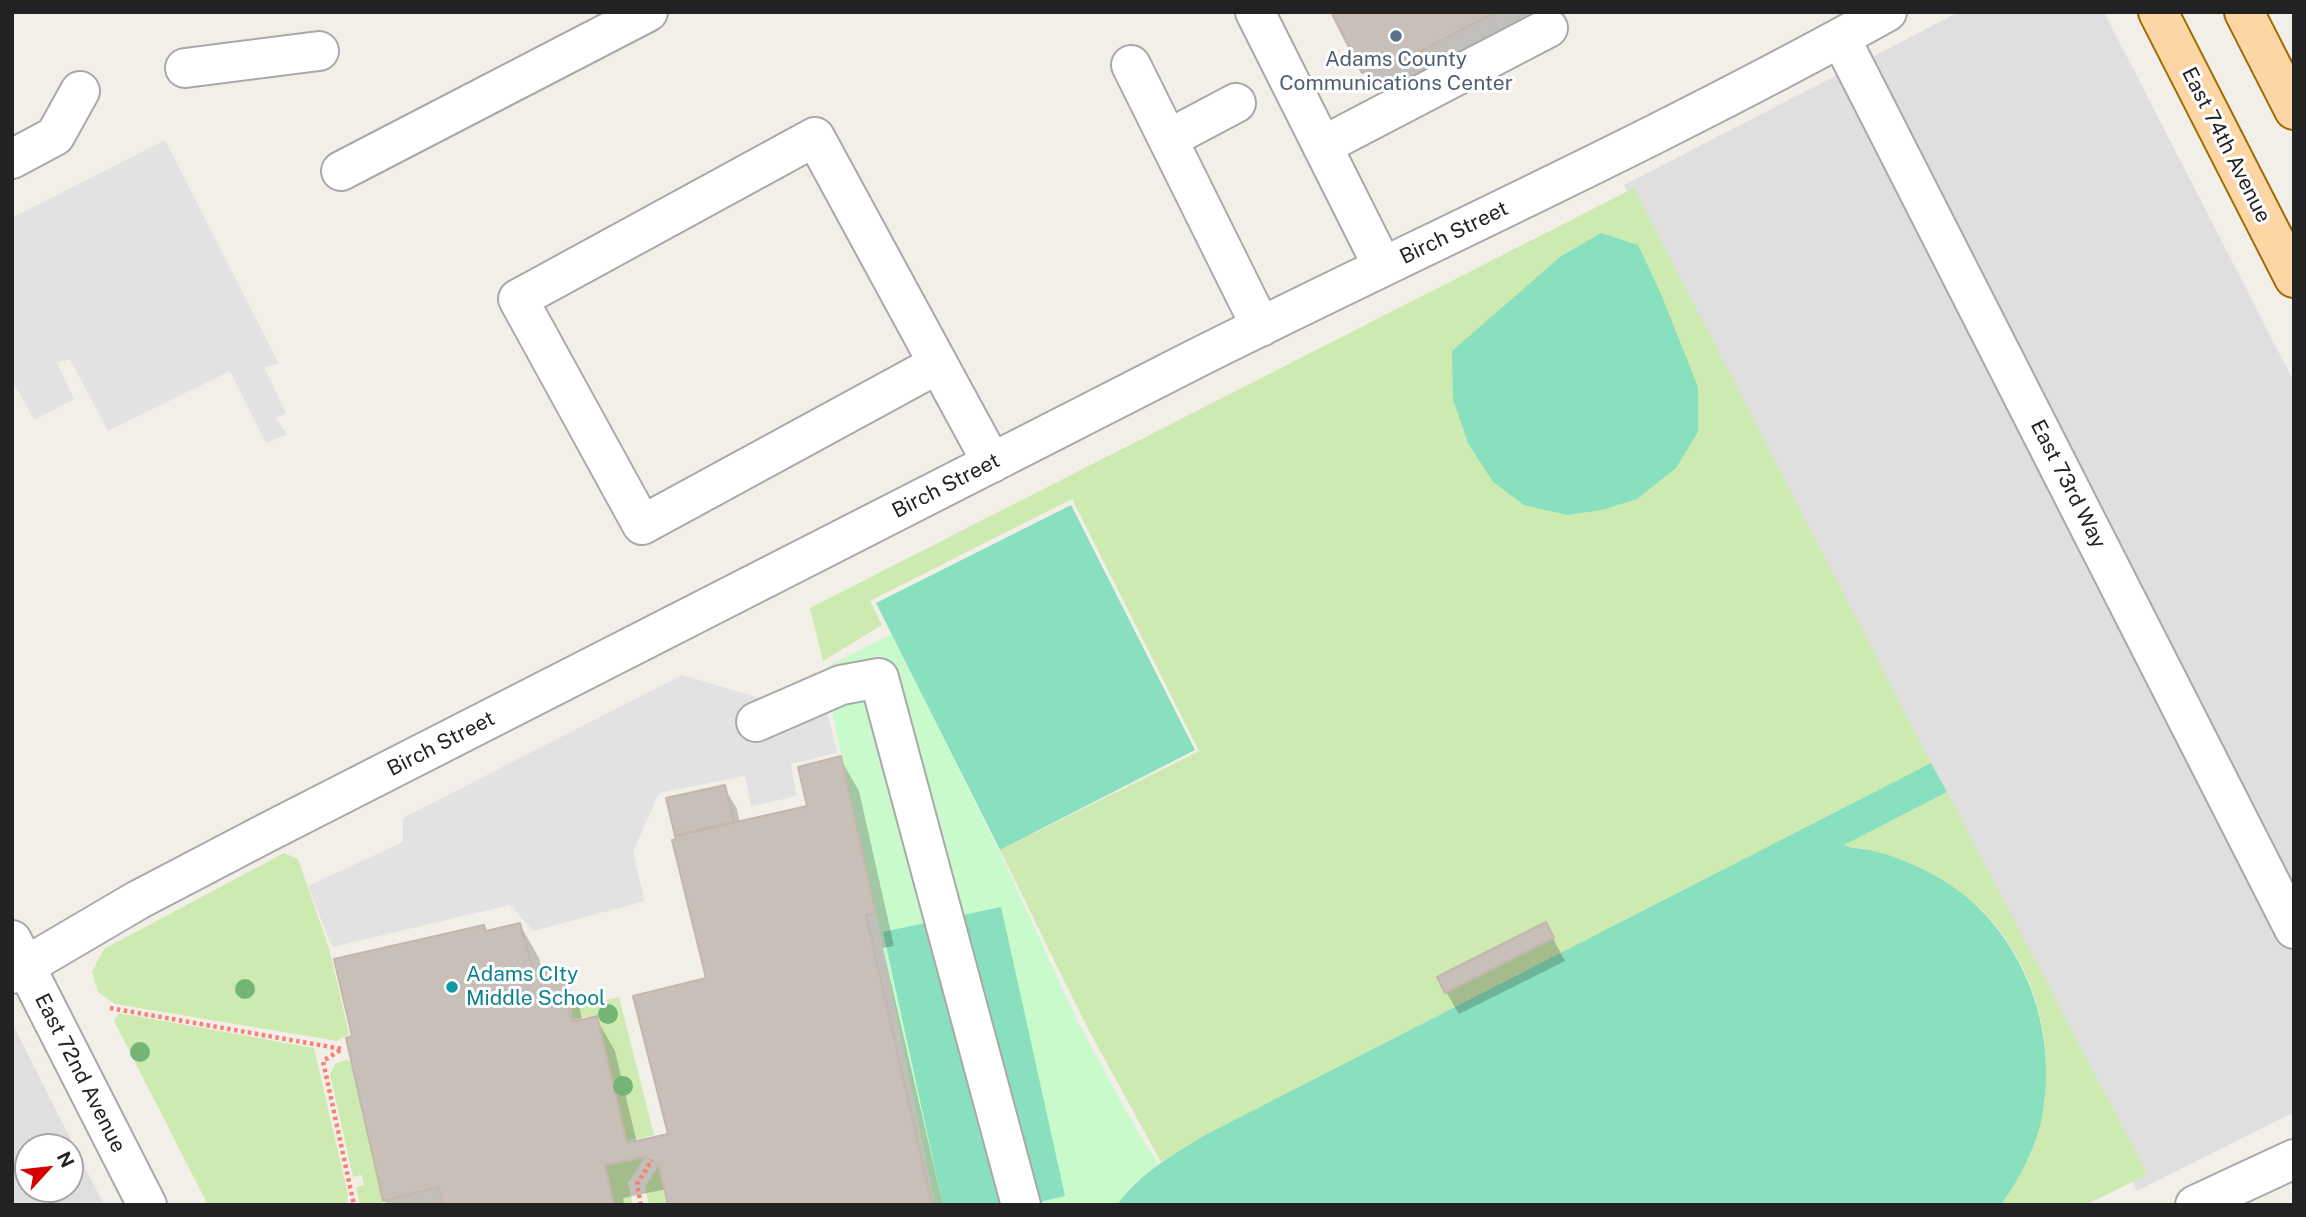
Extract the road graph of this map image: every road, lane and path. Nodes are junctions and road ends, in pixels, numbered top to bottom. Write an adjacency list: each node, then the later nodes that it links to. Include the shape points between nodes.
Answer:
1 (648, 12): 17 (street)
2 (1255, 12): 15 (street)
3 (2158, 12): 19 (main road, East 74th Avenue)
4 (2244, 12): 13 (main road)
5 (1884, 13): 7 (street, Birch Street)
6 (1548, 28): 15 (street)
7 (1841, 39): 18 (street, Birch Street); 24 (street, East 73rd Way)
8 (319, 51): 10 (street)
9 (1131, 65): 14 (street)
10 (184, 68)
11 (80, 90): 16 (street, via 55,136)
12 (1236, 103): 14 (street)
13 (2294, 110)
14 (1168, 139): 20 (street)
15 (1322, 146): 18 (street)
16 (12, 159)
17 (341, 171)
18 (1383, 267): 20 (street, Birch Street)
19 (2294, 278)
20 (1261, 327): 22 (street, Birch Street)
21 (938, 363): 21 (street, via 815,137 518,299 642,526); 22 (street)
22 (992, 463): 25 (street, Birch Street)
23 (756, 722): 32 (street, via 841,685 879,678)
24 (2294, 929)
25 (17, 961): 29 (street, East 72nd Avenue)
26 (110, 1007): 30 (path, via 342,1049 323,1061)
27 (2294, 1159): 33 (street)
28 (652, 1160): 31 (path, via 637,1184)
29 (147, 1205)
30 (354, 1205)
31 (641, 1205)
32 (1021, 1205)
33 (2195, 1205)

